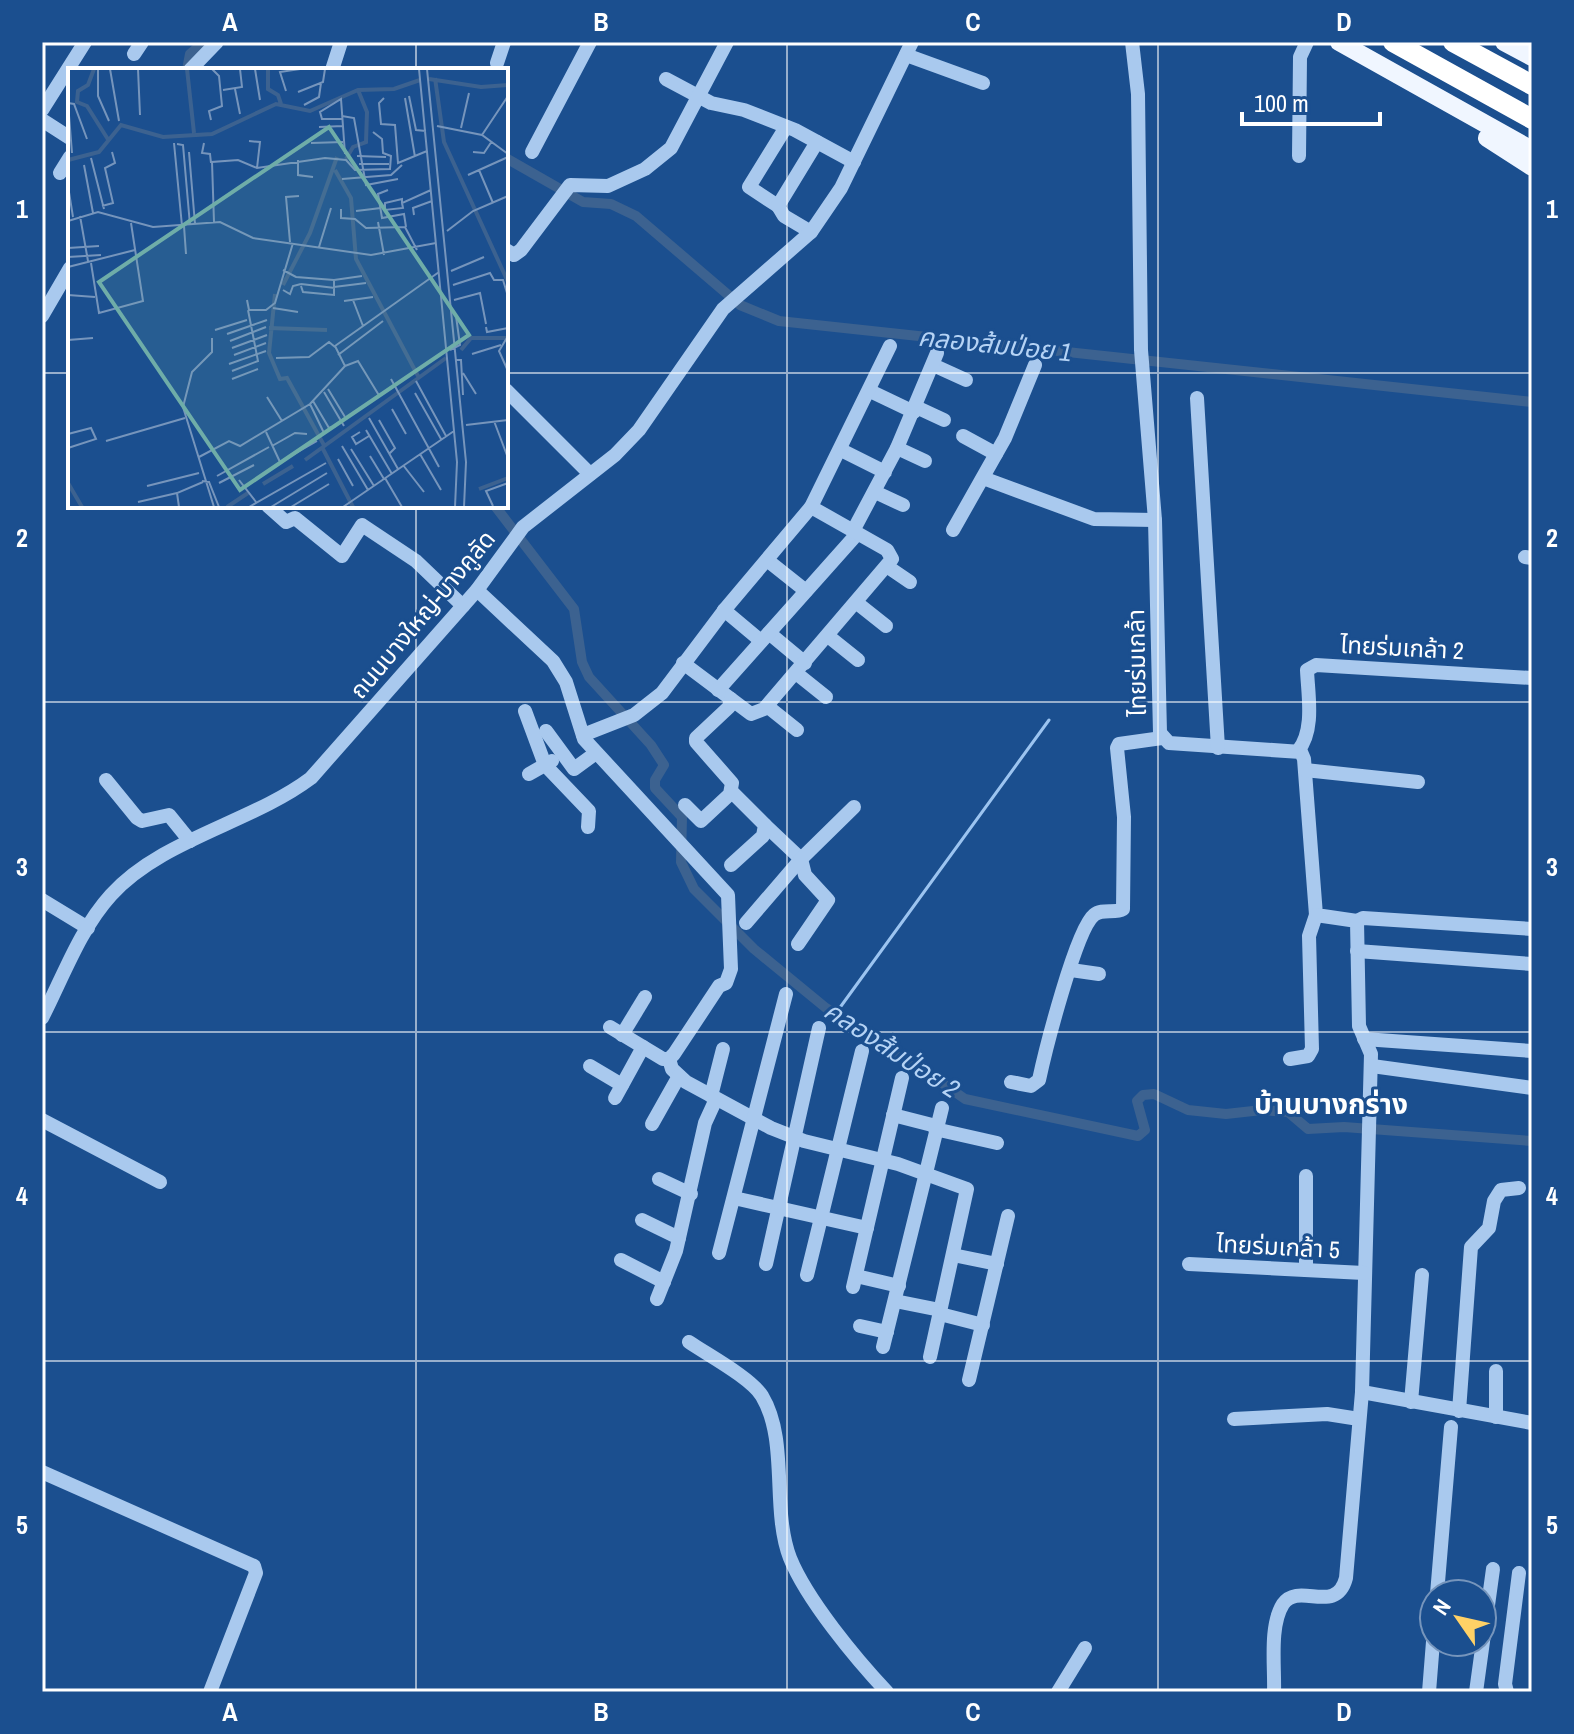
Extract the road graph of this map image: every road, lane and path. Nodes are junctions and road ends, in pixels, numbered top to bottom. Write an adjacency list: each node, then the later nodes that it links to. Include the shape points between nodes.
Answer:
1 (85, 42): 18 (street)
2 (217, 42): 19 (street)
3 (341, 42): 20 (street)
4 (504, 42): 17 (street)
5 (590, 42): 34 (street)
6 (727, 42): 26 (street)
7 (1132, 42): 65 (street, ไทยร่มเกล้า, via 1138,94 1141,350)
8 (1307, 42): 35 (street, via 1300,57)
9 (1339, 42): 23 (main road)
10 (1393, 42): 28 (highway)
11 (1453, 42): 25 (highway)
12 (1504, 42): 16 (main road)
13 (1525, 42): 14 (main road)
14 (1532, 46)
15 (909, 49): 24 (street); 37 (street, ถนนบางใหญ่-บางคูลัด)
16 (1532, 57)
17 (497, 63)
18 (69, 68)
19 (192, 68)
20 (333, 68)
21 (68, 69): 27 (street)
22 (666, 79): 26 (street)
23 (1408, 82): 33 (main road); 38 (main road, via 1440,109)
24 (983, 83)
25 (1532, 85)
26 (699, 97): 30 (street); 42 (street, via 671,148 645,169 608,186 570,185 521,250 514,255)
27 (42, 110)
28 (1532, 119)
29 (42, 120): 31 (street)
30 (786, 127): 32 (street); 40 (street, via 749,187)
31 (68, 137)
32 (817, 142): 37 (street); 40 (street)
33 (1532, 150)
34 (532, 152)
35 (1299, 156)
36 (68, 160): 39 (street)
37 (854, 162): 41 (street, ถนนบางใหญ่-บางคูลัด)
38 (1532, 167)
39 (60, 173)
40 (778, 206): 41 (street, via 784,216)
41 (811, 232): 59 (street, ถนนบางใหญ่-บางคูลัด, via 723,309 639,430)
42 (508, 251)
43 (68, 276): 44 (street)
44 (42, 316)
45 (890, 346): 48 (street)
46 (1035, 365): 56 (street)
47 (966, 380): 51 (street, via 935,359)
48 (870, 391): 51 (street); 55 (street)
49 (508, 392): 59 (street)
50 (1197, 398): 91 (street)
51 (915, 410): 52 (street); 54 (street)
52 (944, 420)
53 (963, 436): 56 (street)
54 (897, 448): 57 (street); 58 (street)
55 (841, 450): 58 (street); 63 (street)
56 (996, 454): 60 (street)
57 (925, 461)
58 (885, 472): 61 (street)
59 (590, 474): 71 (street, ถนนบางใหญ่-บางคูลัด, via 519,532)
60 (983, 478): 65 (street, via 1094,519); 66 (street)
61 (875, 492): 62 (street); 67 (street)
62 (903, 505)
63 (811, 507): 67 (street); 68 (street)
64 (270, 508): 74 (street, via 286,522 295,518 342,556 362,525 416,561)
65 (1155, 520): 90 (street, ไทยร่มเกล้า)
66 (953, 530)
67 (855, 532): 69 (street, via 892,555); 72 (street)
68 (767, 560): 72 (street); 75 (street)
69 (888, 567): 70 (street); 73 (street)
70 (910, 582)
71 (477, 590): 74 (street, ถนนบางใหญ่-บางคูลัด); 89 (street, via 553,661 566,682)
72 (806, 591): 78 (street)
73 (857, 603): 76 (street); 77 (street)
74 (463, 606): 105 (street, ถนนบางใหญ่-บางคูลัด, via 311,778 288,795)
75 (724, 610): 78 (street); 80 (street)
76 (886, 626)
77 (828, 636): 79 (street); 81 (street)
78 (765, 637): 81 (street); 83 (street)
79 (858, 660)
80 (683, 663): 83 (street); 89 (street, via 662,693 628,719)
81 (801, 668): 84 (street); 85 (street)
82 (1532, 678): 92 (street, ไทยร่มเกล้า 2, via 1316,665 1307,670 1308,730)
83 (724, 695): 85 (street, via 751,714); 100 (street, via 729,707 696,742 732,783)
84 (826, 697)
85 (767, 706): 87 (street)
86 (525, 711): 95 (street)
87 (797, 730)
88 (546, 731): 94 (street)
89 (583, 735): 93 (street)
90 (1162, 738): 91 (street, ไทยร่มเกล้า); 117 (street, via 1117,748 1125,905 1121,912 1094,915)
91 (1218, 748): 92 (street, ไทยร่มเกล้า)
92 (1298, 751): 96 (street)
93 (596, 753): 94 (street, via 574,769); 128 (street, via 728,895 729,975)
94 (563, 754): 95 (street)
95 (545, 765): 97 (street); 104 (street, via 589,811)
96 (1305, 770): 99 (street); 109 (street)
97 (529, 774)
98 (106, 780): 105 (street, via 137,818 169,815)
99 (1418, 782)
100 (731, 791): 101 (street, via 701,821); 103 (street)
101 (685, 805)
102 (854, 807): 106 (street)
103 (765, 825): 106 (street); 107 (street, via 763,836)
104 (588, 827)
105 (190, 841): 112 (street, ถนนบางใหญ่-บางคูลัด, via 121,886)
106 (801, 859): 111 (street); 114 (street, via 805,875 828,900)
107 (731, 865)
108 (42, 900): 112 (street)
109 (1316, 915): 110 (street); 129 (street, via 1309,936 1312,1049 1308,1056)
110 (1357, 921): 113 (street); 115 (street)
111 (746, 923)
112 (88, 928): 121 (street, ถนนบางใหญ่-บางคูลัด)
113 (1532, 929)
114 (798, 944)
115 (1357, 951): 116 (street); 123 (street)
116 (1532, 964)
117 (1071, 970): 118 (street); 134 (street, via 1039,1080 1031,1086)
118 (1099, 974)
119 (786, 994): 139 (street)
120 (645, 997): 124 (street, via 616,1031)
121 (42, 1018)
122 (819, 1028): 143 (street)
123 (1364, 1039): 127 (street); 131 (street)
124 (643, 1047): 128 (street); 130 (street, via 619,1091)
125 (723, 1049): 136 (street)
126 (862, 1051): 145 (street)
127 (1532, 1051)
128 (669, 1059): 132 (street)
129 (1290, 1059)
130 (590, 1066)
131 (1372, 1066): 135 (street); 167 (street)
132 (679, 1076): 136 (street); 141 (street)
133 (902, 1078): 138 (street)
134 (1011, 1082)
135 (1532, 1088)
136 (714, 1098): 139 (street); 152 (street)
137 (942, 1108): 142 (street)
138 (893, 1115): 142 (street); 146 (street)
139 (754, 1119): 143 (street); 153 (street)
140 (42, 1120): 150 (street)
141 (652, 1124)
142 (936, 1127): 144 (street); 147 (street)
143 (796, 1138): 145 (street); 154 (street)
144 (997, 1143)
145 (838, 1150): 146 (street); 156 (street)
146 (883, 1161): 147 (street); 158 (street)
147 (924, 1173): 161 (street, via 967,1189); 171 (street)
148 (1306, 1176): 166 (street)
149 (659, 1179): 152 (street)
150 (160, 1182)
151 (1519, 1188): 184 (street, via 1501,1190 1489,1228 1471,1247)
152 (691, 1194): 159 (street)
153 (734, 1198): 154 (street); 160 (street)
154 (779, 1208): 156 (street); 163 (street)
155 (1008, 1216): 164 (street)
156 (822, 1219): 158 (street); 168 (street)
157 (642, 1220): 159 (street)
158 (867, 1228): 171 (street, via 854,1282)
159 (679, 1238): 170 (street)
160 (719, 1253)
161 (953, 1255): 164 (street); 173 (street)
162 (621, 1260): 170 (street)
163 (766, 1264)
164 (997, 1264): 174 (street)
165 (1189, 1264): 166 (street, ไทยร่มเกล้า 5)
166 (1306, 1270): 167 (street, ไทยร่มเกล้า 5)
167 (1364, 1273): 182 (street)
168 (807, 1275)
169 (1422, 1275): 183 (street)
170 (664, 1282): 172 (street)
171 (897, 1294): 173 (street); 176 (street)
172 (657, 1299)
173 (940, 1312): 174 (street); 179 (street)
174 (983, 1325): 181 (street)
175 (860, 1326): 176 (street)
176 (887, 1332): 178 (street)
177 (689, 1342): 197 (street, via 761,1394 776,1450 790,1558 830,1622)
178 (883, 1347)
179 (930, 1357)
180 (1496, 1371): 185 (street)
181 (969, 1380)
182 (1362, 1392): 183 (street); 187 (street)
183 (1411, 1402): 184 (street)
184 (1459, 1411): 185 (street)
185 (1496, 1417): 188 (street)
186 (1234, 1419): 187 (street, via 1327,1414)
187 (1359, 1419): 199 (street, via 1343,1590 1323,1598 1294,1596 1283,1604 1276,1625)
188 (1532, 1423)
189 (1451, 1427): 193 (street)
190 (42, 1472): 196 (street, via 254,1566 256,1573)
191 (1493, 1569): 201 (street)
192 (1519, 1573): 202 (street)
193 (1438, 1578)
194 (1085, 1648): 198 (street)
195 (1432, 1658): 200 (street)
196 (210, 1692)
197 (887, 1692)
198 (1058, 1692)
199 (1274, 1692)
200 (1429, 1692)
201 (1476, 1692)
202 (1507, 1692)

